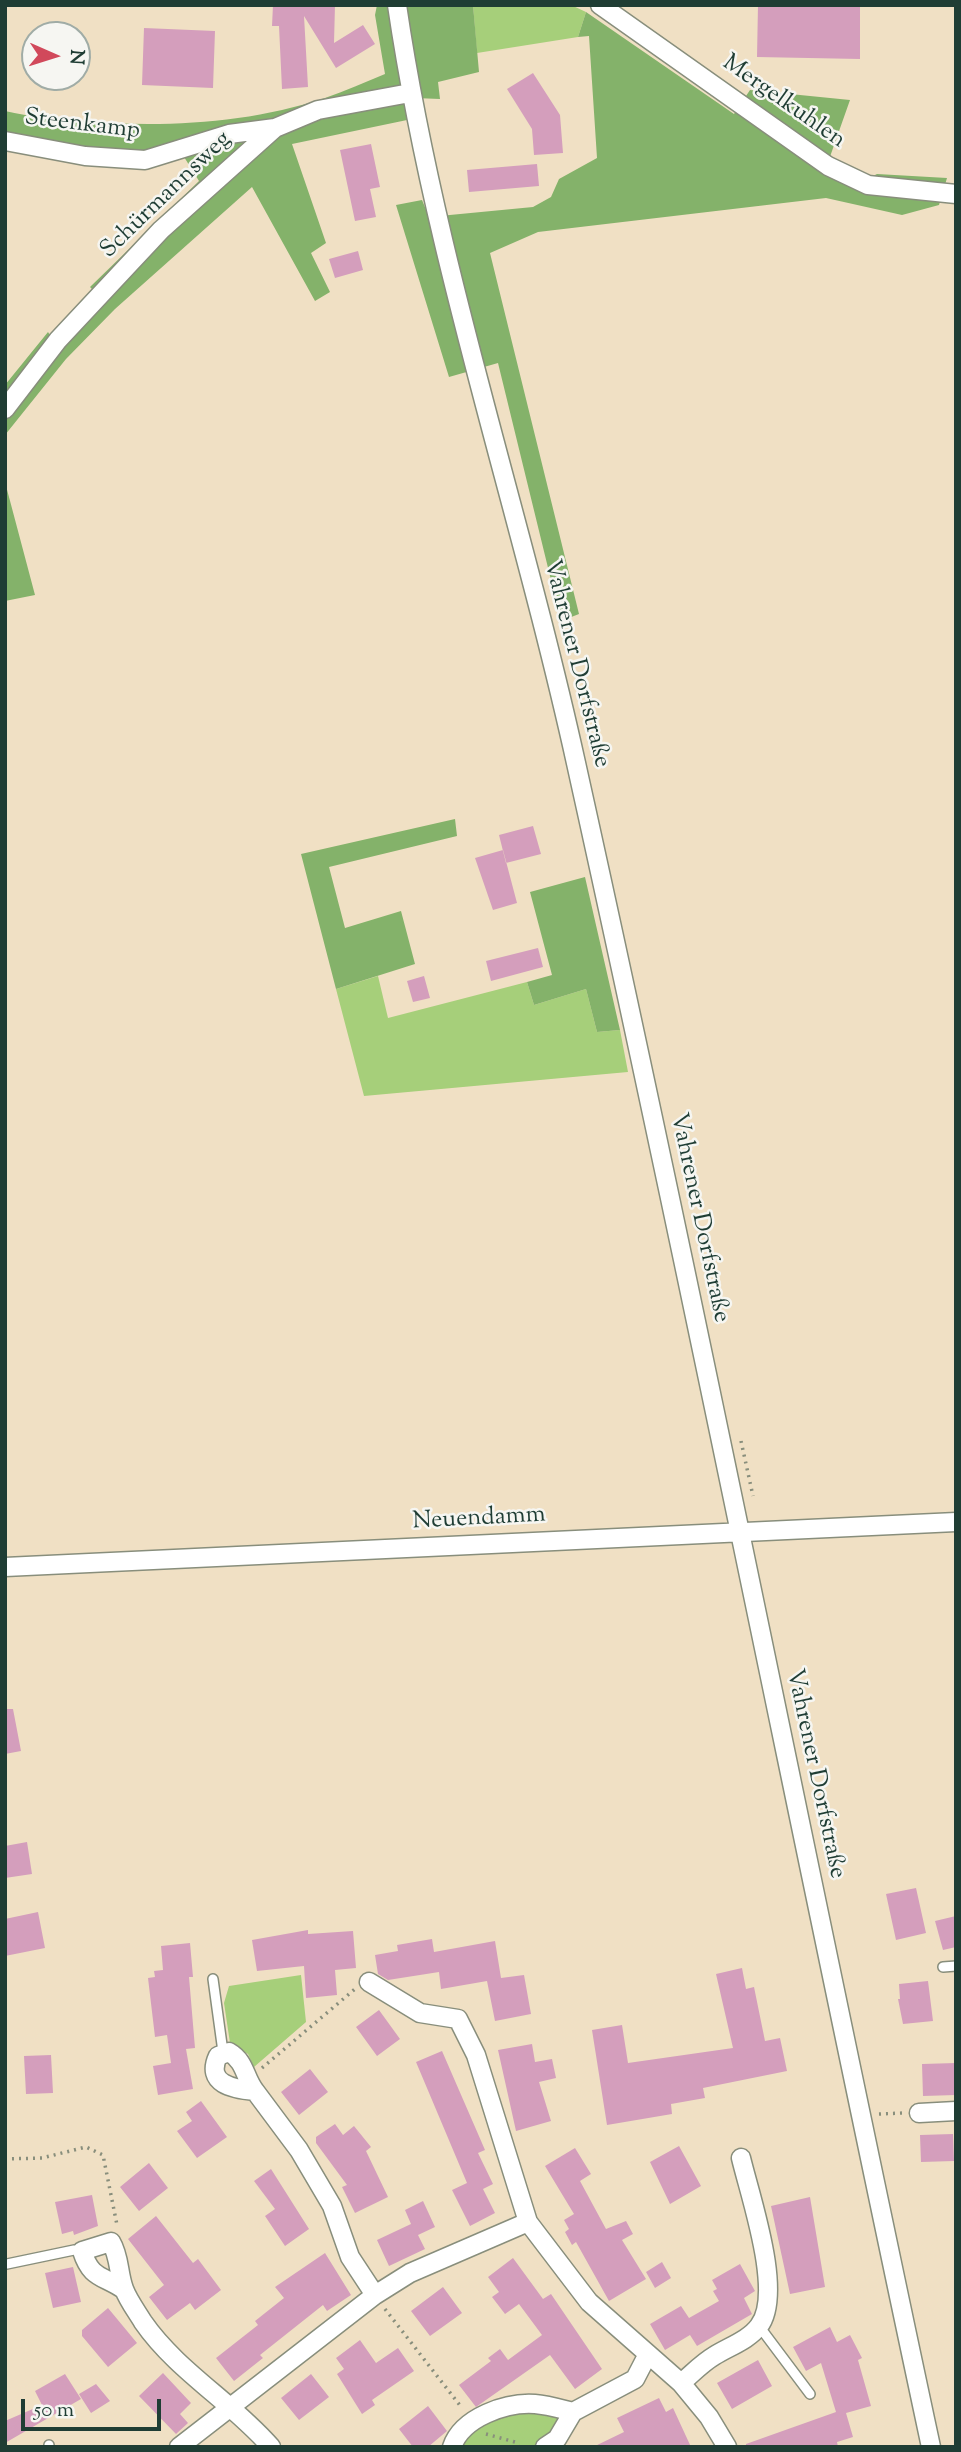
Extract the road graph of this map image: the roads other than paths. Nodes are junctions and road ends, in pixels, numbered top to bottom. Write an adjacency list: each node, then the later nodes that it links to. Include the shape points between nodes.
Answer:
1 (397, 5): 3 (street, Vahrener Dorfstraße)
2 (600, 5): 6 (street, Mergelkuhlen, via 828,166 868,185)
3 (410, 93): 4 (street, Schürmannsweg, via 318,110); 9 (street, Vahrener Dorfstraße, via 472,361 574,755)
4 (275, 128): 5 (street, Steenkamp, via 229,134 145,160 85,156); 7 (street, Schürmannsweg, via 161,230 58,341)
5 (5, 141)
6 (956, 194)
7 (5, 409)
8 (956, 1522): 9 (street, Neuendamm)
9 (740, 1532): 10 (street, Neuendamm); 36 (street, Vahrener Dorfstraße)
10 (5, 1567)
11 (943, 1966): 12 (lane)
12 (956, 1966)
13 (213, 1979): 15 (lane)
14 (369, 1982): 20 (street, via 420,2012 458,2020 476,2055)
15 (223, 2052): 16 (street, via 237,2057); 16 (street, via 214,2065 219,2081 229,2088)
16 (252, 2085): 24 (street, via 332,2206 349,2256)
17 (956, 2111): 18 (street)
18 (919, 2113)
19 (741, 2158): 25 (street, via 766,2268 769,2295)
20 (528, 2222): 24 (street, via 410,2273); 26 (street, via 589,2302)
21 (82, 2251): 22 (lane); 23 (street, via 97,2277); 23 (street, via 111,2242 117,2250)
22 (7, 2264)
23 (123, 2289): 29 (street, via 144,2324 207,2389)
24 (375, 2295): 29 (street)
25 (760, 2326): 27 (street, via 711,2357); 28 (lane)
26 (648, 2354): 27 (street); 30 (street, via 635,2379)
27 (681, 2383): 35 (street)
28 (810, 2394)
29 (231, 2407): 31 (street); 32 (street)
30 (573, 2412): 33 (street, via 534,2404 496,2409 460,2433); 34 (street, via 557,2438)
31 (179, 2447)
32 (271, 2447)
33 (452, 2447)
34 (545, 2447)
35 (727, 2447)
36 (931, 2447)

